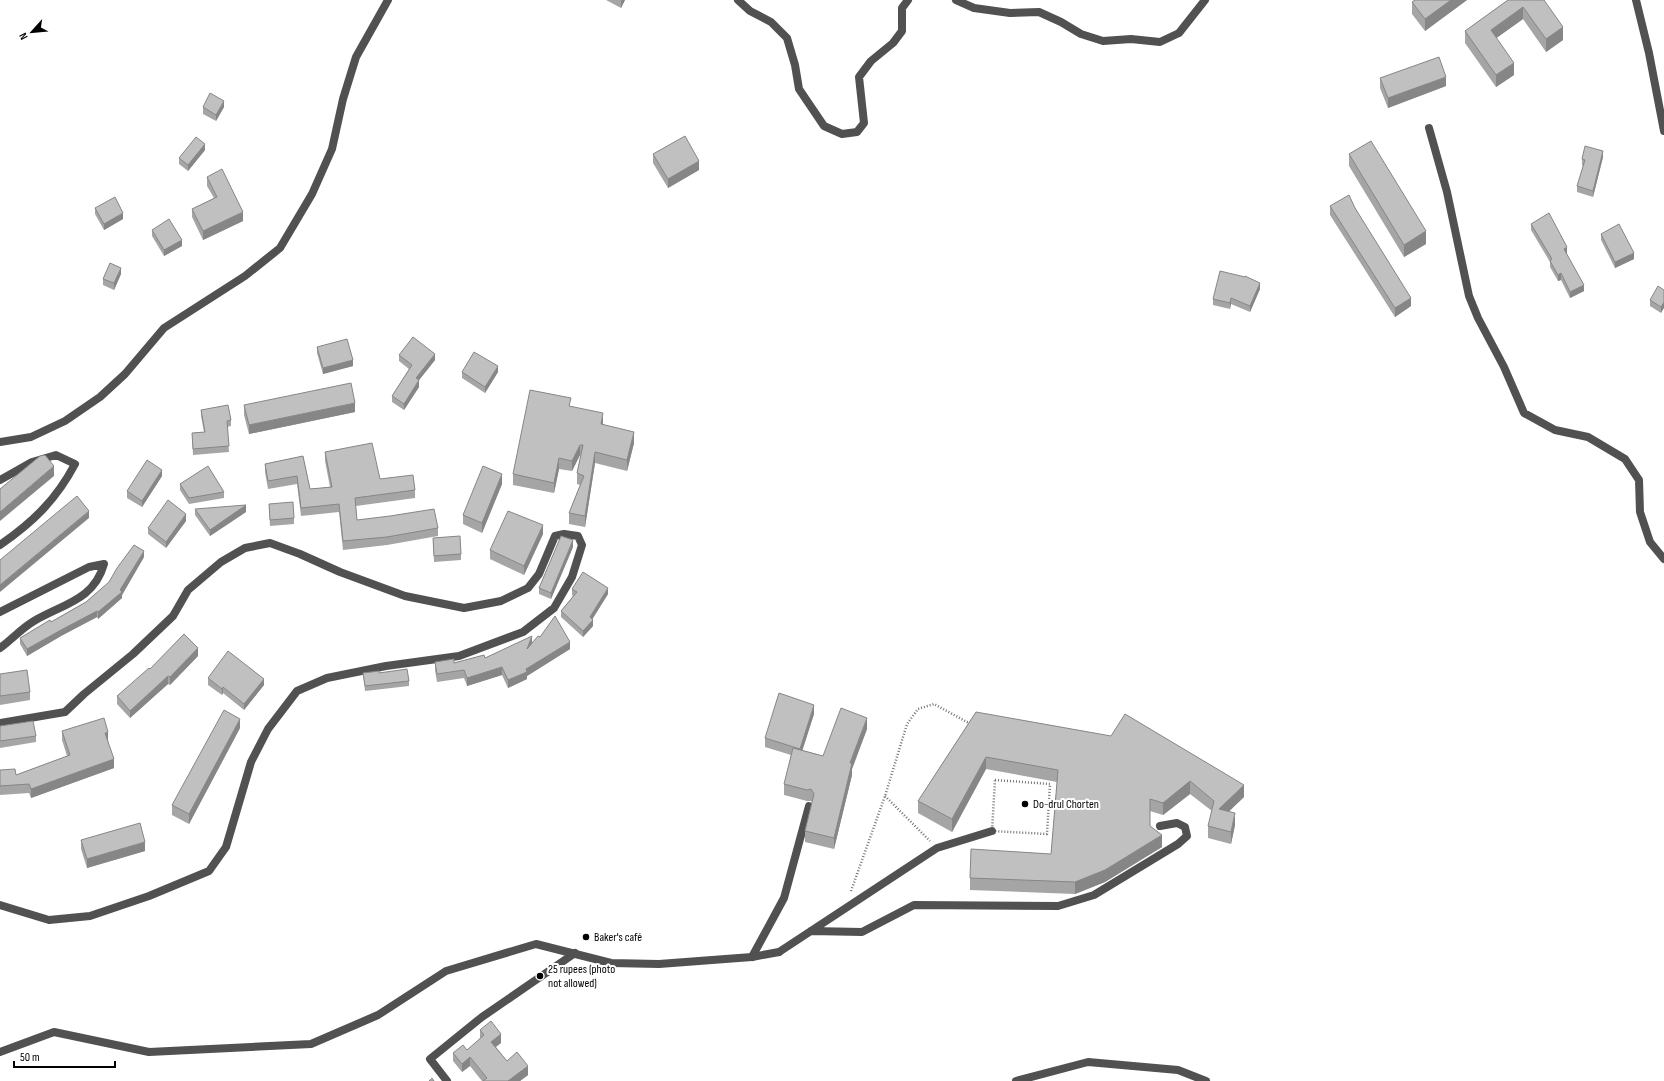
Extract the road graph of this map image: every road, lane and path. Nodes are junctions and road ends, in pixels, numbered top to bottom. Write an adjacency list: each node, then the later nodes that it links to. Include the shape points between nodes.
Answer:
1 (388, 0): 9 (street, via 356,57 343,98 332,149 312,194 280,248 245,276 164,328 125,374 100,398 31,437)
2 (738, 0): 3 (street, via 750,11 771,22 787,38 799,89 824,126 842,134 857,132 864,123 859,77 871,61 894,43 902,31 902,8)
3 (908, 0)
4 (956, 0): 5 (street, via 974,8 1010,13 1039,12 1081,34 1103,41 1160,42 1179,33)
5 (1205, 0)
6 (1636, 0): 8 (street)
7 (1429, 128): 12 (street, via 1447,192 1469,296 1524,413 1555,430 1588,437 1625,460 1639,480 1640,512 1650,542)
8 (1664, 131)
9 (0, 442)
10 (0, 480): 11 (street, via 32,462 56,456 75,464 52,501)
11 (0, 545)
12 (1664, 559)
13 (0, 612): 14 (street, via 89,566 104,564 94,587 78,599 33,622)
14 (0, 648)
15 (974, 722): 17 (path, via 967,722 934,704 918,709 907,724)
16 (0, 723): 22 (street, via 65,712 173,616 188,590 221,562 245,548 270,543 405,596 464,608 501,601 528,588 539,574 555,536 578,536 582,545 572,577 554,608 523,632 459,656 386,666 327,678 297,691 268,729 251,762 226,847 209,871 149,896 90,916 50,920)
17 (885, 796): 21 (path); 23 (path)
18 (809, 806): 26 (street, via 784,898)
19 (1160, 826): 24 (street, via 1177,823 1185,827 1187,836 1094,895 1058,906 914,905 862,932)
20 (992, 831): 20 (path, via 1047,834 1050,784 995,780); 21 (street)
21 (937, 848): 23 (street)
22 (0, 904)
23 (845, 909): 24 (street)
24 (811, 931): 26 (street, via 779,952)
25 (575, 953): 26 (street, via 611,963 659,964); 27 (street, via 536,944 446,972 378,1015 311,1044 149,1052 54,1032); 28 (street, via 482,1017 430,1059)
26 (752, 956)
27 (0, 1052)
28 (447, 1081)
29 (1016, 1081): 30 (street, via 1088,1062 1178,1070)
30 (1206, 1081)

